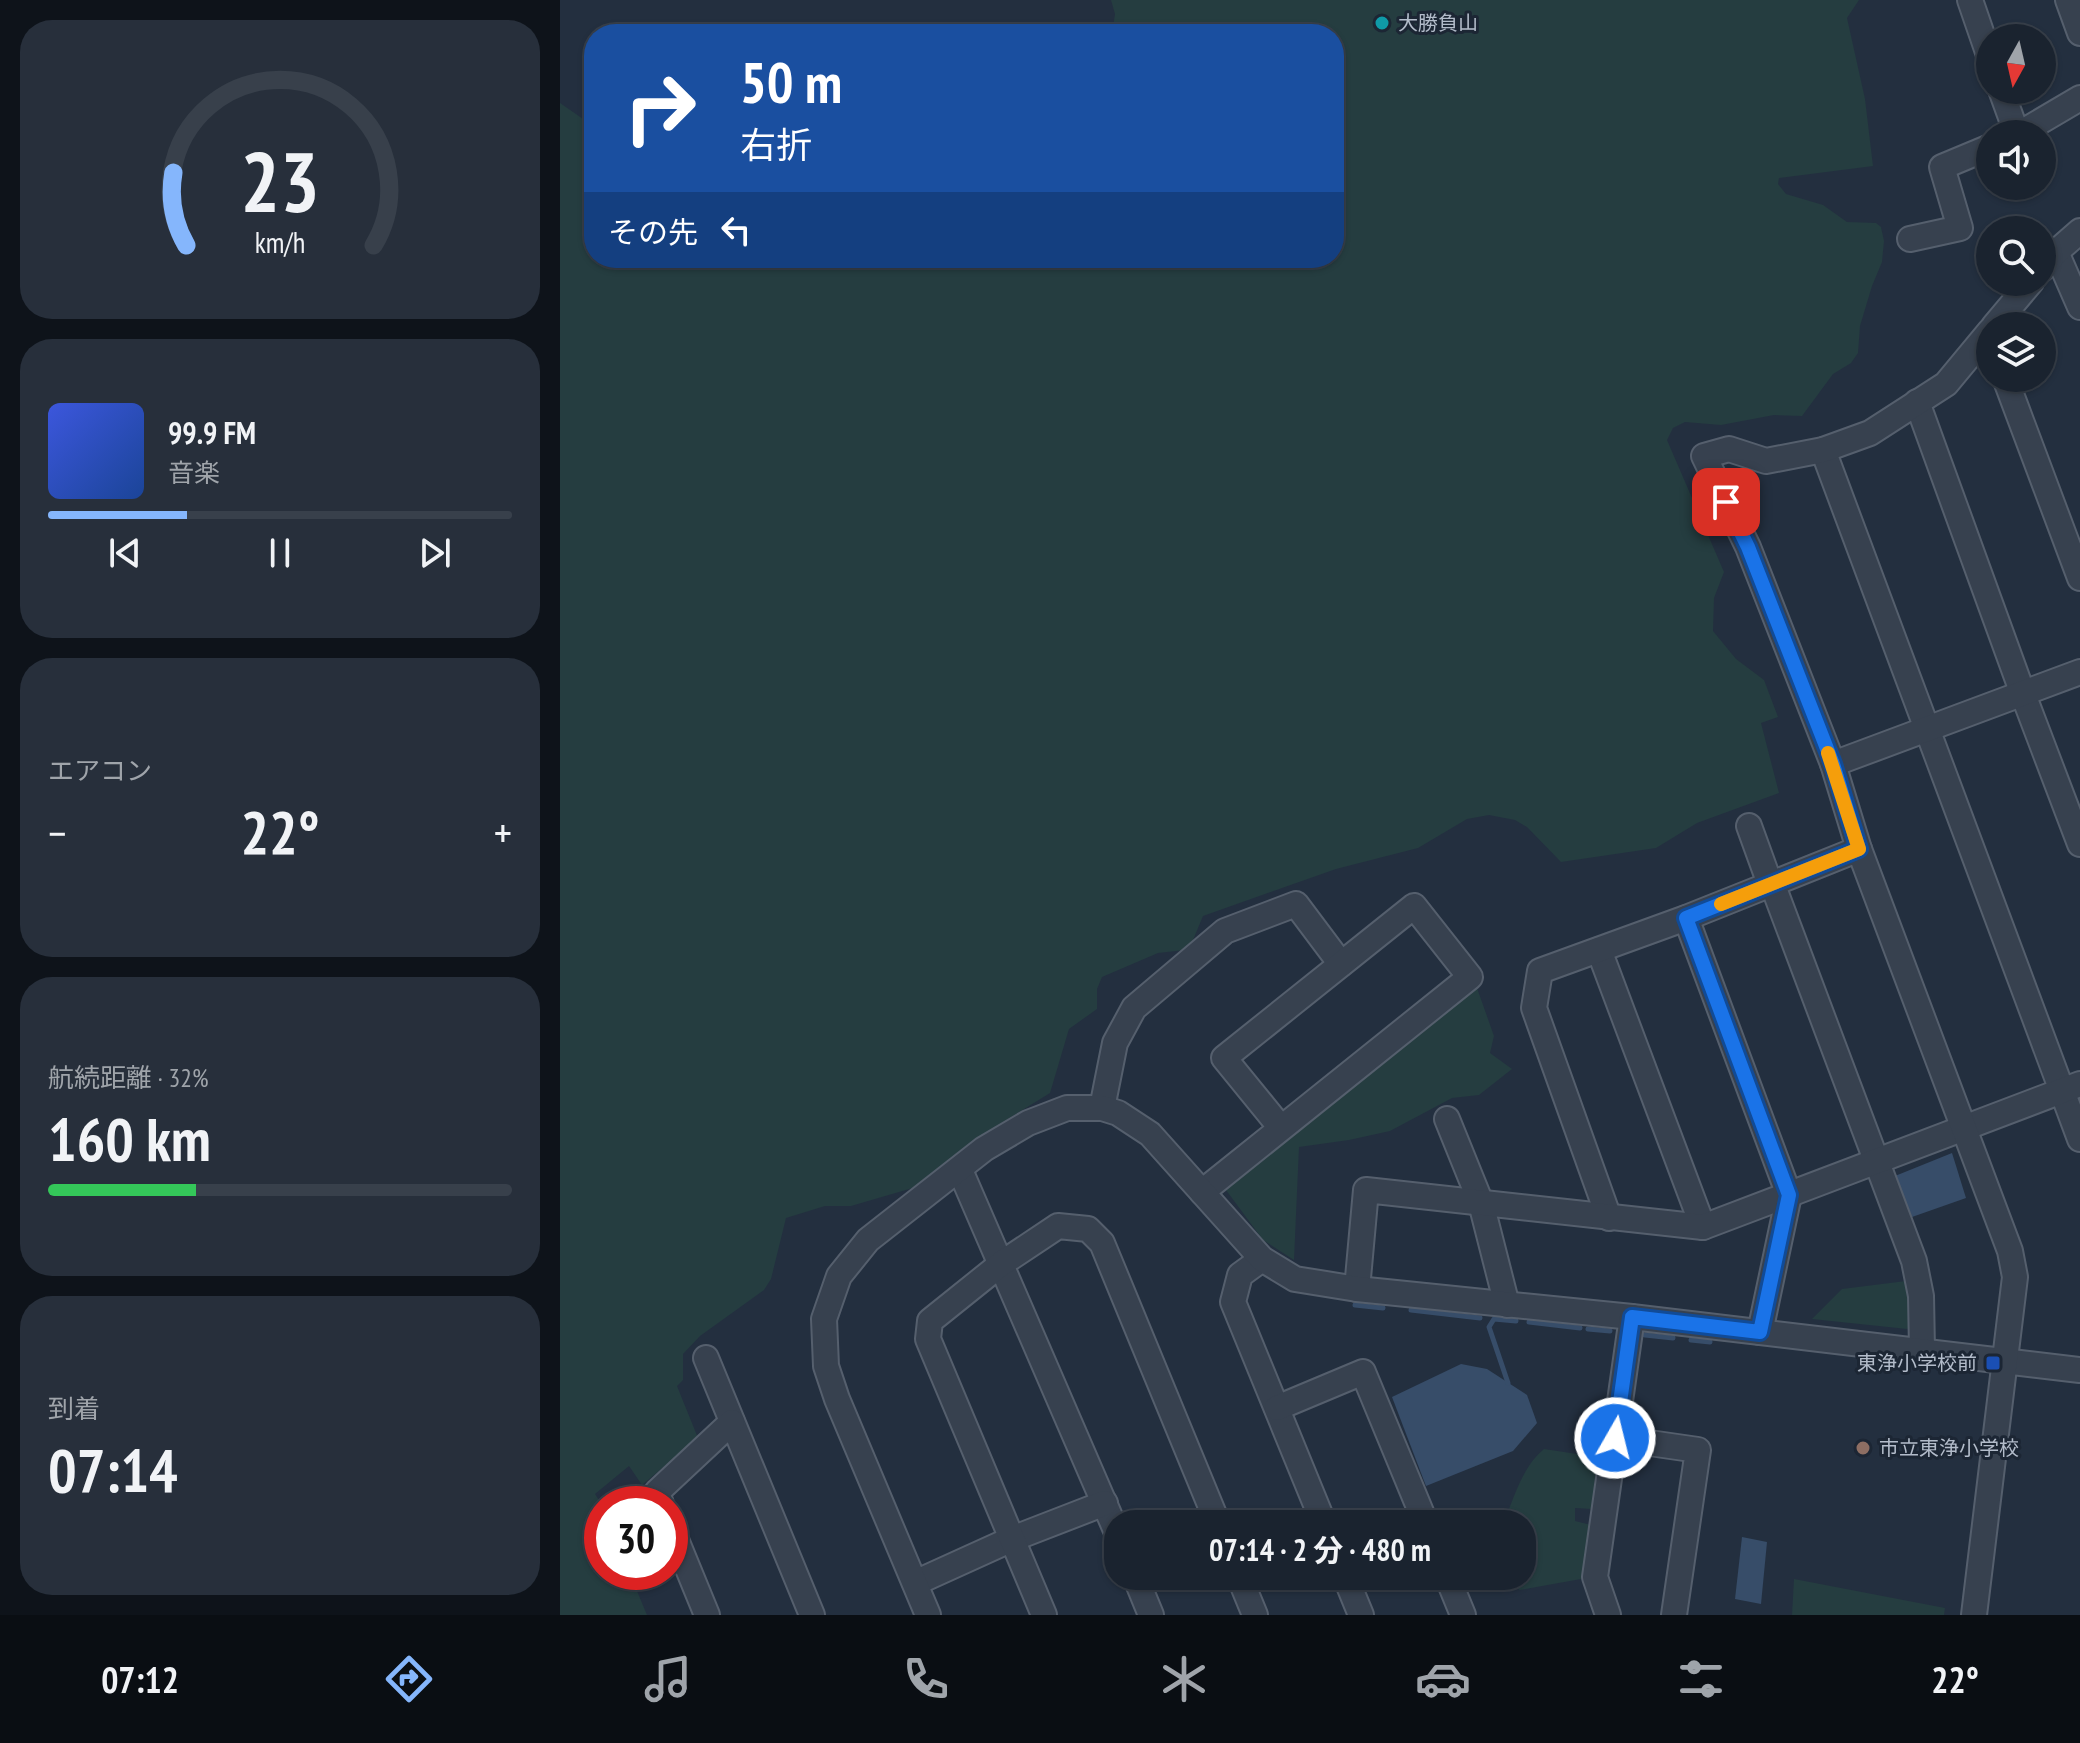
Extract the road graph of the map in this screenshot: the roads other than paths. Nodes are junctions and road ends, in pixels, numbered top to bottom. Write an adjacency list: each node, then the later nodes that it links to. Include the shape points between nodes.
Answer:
1 (1970, 0): 3 (street)
2 (2068, 0): 4 (street)
3 (1978, 24)
4 (2080, 33)
5 (2080, 98): 6 (street)
6 (2042, 120)
7 (1976, 153): 9 (street, via 1942,167 1960,228)
8 (2080, 231): 10 (street)
9 (1910, 239)
10 (2056, 254)
11 (2056, 271): 13 (street)
12 (2020, 296): 14 (street)
13 (2080, 307)
14 (2007, 312)
15 (1976, 349): 17 (street, via 1946,384)
16 (2010, 392): 19 (street)
17 (1917, 402): 18 (street, via 1870,433); 21 (street)
18 (1823, 450): 22 (street); 23 (street, via 1766,461 1729,449 1704,456 1748,547)
19 (2080, 578)
20 (2080, 672): 21 (street)
21 (2023, 694): 22 (street); 25 (street)
22 (1927, 731): 23 (street); 31 (street)
23 (1833, 764): 26 (street)
24 (1749, 826): 27 (street)
25 (2080, 844)
26 (1859, 849): 27 (street); 35 (street)
27 (1771, 884): 28 (street); 37 (street)
28 (1686, 918): 29 (street); 40 (street)
29 (1599, 950): 42 (street, via 1540,971 1534,1008); 43 (street)
30 (1341, 964): 32 (street, via 1296,904 1225,931 1134,1008 1115,1043); 34 (street, via 1224,1058); 34 (street, via 1414,906 1470,977)
31 (2071, 1087): 35 (street); 36 (street)
32 (1102, 1108): 38 (street, via 1067,1108 1028,1123); 39 (street, via 1150,1134)
33 (1447, 1119): 41 (street)
34 (1281, 1128): 39 (street)
35 (1963, 1128): 37 (street); 52 (street, via 2015,1277)
36 (2080, 1139)
37 (1876, 1160): 40 (street); 50 (street, via 1914,1261)
38 (960, 1170): 45 (street); 65 (street, via 868,1240 839,1276 824,1319 826,1366 837,1399)
39 (1202, 1192): 44 (street)
40 (1789, 1195): 43 (street); 49 (street)
41 (1481, 1203): 42 (street); 46 (street, via 1366,1190); 47 (street)
42 (1609, 1218): 43 (street)
43 (1703, 1227)
44 (1262, 1259): 46 (street, via 1295,1279); 54 (street, via 1240,1275 1233,1302)
45 (1001, 1264): 58 (street); 60 (street, via 1058,1226 1088,1229 1102,1243); 63 (street, via 930,1321 928,1339)
46 (1357, 1289): 47 (street)
47 (1507, 1305): 48 (street)
48 (1632, 1317): 49 (street); 56 (street)
49 (1760, 1332): 50 (street)
50 (1922, 1350): 52 (street)
51 (706, 1358): 55 (street)
52 (2005, 1361): 53 (street); 80 (street)
53 (2080, 1370)
54 (1277, 1408): 61 (street); 62 (street, via 1363,1372)
55 (732, 1422): 57 (street); 71 (street)
56 (1615, 1438): 78 (street, via 1595,1577); 79 (street, via 1698,1450)
57 (663, 1486)
58 (1105, 1503): 59 (street); 63 (street)
59 (1108, 1510)
60 (1212, 1510)
61 (1318, 1510)
62 (1420, 1510)
63 (1012, 1539): 65 (street); 73 (street)
64 (688, 1569): 70 (street)
65 (915, 1583): 72 (street)
66 (1141, 1590): 74 (street)
67 (1245, 1590): 75 (street)
68 (1351, 1590): 76 (street)
69 (1453, 1590): 77 (street)
70 (707, 1615)
71 (812, 1615)
72 (928, 1615)
73 (1044, 1615)
74 (1151, 1615)
75 (1255, 1615)
76 (1361, 1615)
77 (1463, 1615)
78 (1608, 1615)
79 (1674, 1615)
80 (1974, 1615)

